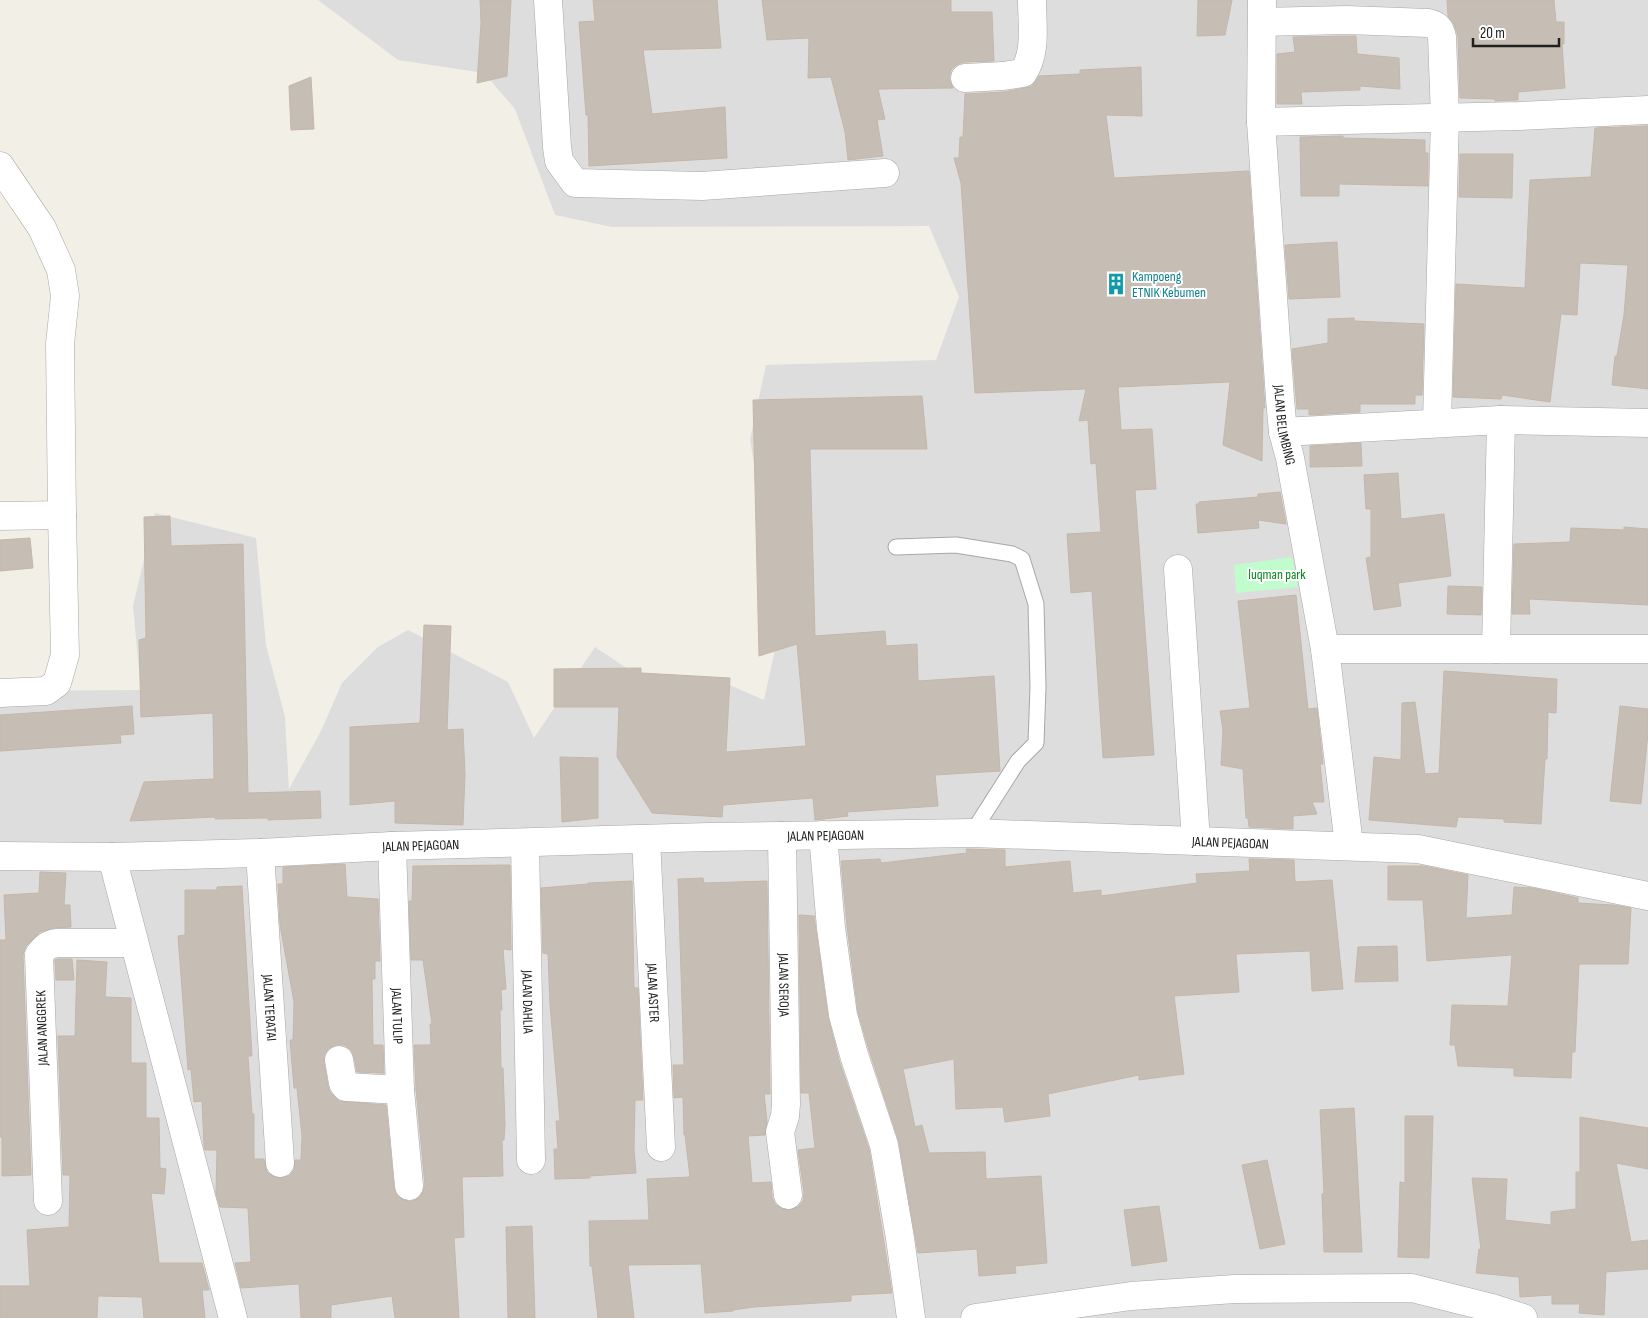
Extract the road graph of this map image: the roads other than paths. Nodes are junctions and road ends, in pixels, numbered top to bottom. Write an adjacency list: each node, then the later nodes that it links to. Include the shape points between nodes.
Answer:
1 (548, 0): 9 (street, via 559,162 575,183 702,186)
2 (1032, 0): 4 (street, via 1032,48 1023,73)
3 (1262, 11): 6 (street, via 1347,20 1435,24 1442,36); 7 (street, JALAN BELIMBING)
4 (965, 78)
5 (1648, 110): 6 (street)
6 (1445, 117): 7 (street); 11 (street)
7 (1261, 122): 13 (street, JALAN BELIMBING)
8 (0, 166): 14 (street, via 42,228 61,270 65,296 60,344)
9 (885, 173)
10 (1501, 420): 11 (street); 12 (street); 19 (street)
11 (1437, 422): 13 (street)
12 (1648, 423)
13 (1283, 432): 18 (street, JALAN BELIMBING)
14 (62, 515): 15 (street); 21 (street, via 65,655 57,683 46,691)
15 (0, 516)
16 (896, 547): 22 (lane, via 956,545 1012,554 1022,559 1036,604 1036,743 1018,761)
17 (1178, 569): 26 (street)
18 (1325, 649): 19 (street); 28 (street, JALAN BELIMBING)
19 (1496, 649): 20 (street)
20 (1648, 649)
21 (0, 693)
22 (972, 833): 23 (street, JALAN PEJAGOAN); 26 (street, JALAN PEJAGOAN)
23 (823, 835): 24 (street, JALAN PEJAGOAN); 44 (street, via 843,1015 884,1145)
24 (782, 836): 25 (street, JALAN PEJAGOAN); 41 (street, JALAN SEROJA, via 786,1104 780,1132)
25 (646, 838): 27 (street, JALAN PEJAGOAN); 37 (street, JALAN ASTER)
26 (1196, 841): 28 (street, JALAN PEJAGOAN)
27 (525, 843): 29 (street, JALAN PEJAGOAN); 38 (street, JALAN DAHLIA)
28 (1349, 845): 33 (street, JALAN PEJAGOAN, via 1418,849)
29 (392, 846): 30 (street, JALAN PEJAGOAN); 36 (street, JALAN TULIP)
30 (260, 852): 32 (street, JALAN PEJAGOAN); 39 (street, JALAN TERATAI)
31 (0, 856): 32 (street, JALAN PEJAGOAN)
32 (112, 857): 34 (street)
33 (1648, 896)
34 (134, 943): 42 (street, JALAN ANGGREK, via 57,943 44,948 40,955); 43 (street)
35 (339, 1060): 36 (street, via 346,1088)
36 (400, 1090): 40 (street, JALAN TULIP)
37 (661, 1147)
38 (531, 1160)
39 (280, 1163)
40 (409, 1186)
41 (788, 1195)
42 (48, 1201)
43 (233, 1318)
44 (911, 1318)
45 (975, 1318): 46 (street, via 1131,1296 1216,1290 1412,1288)
46 (1523, 1318)

